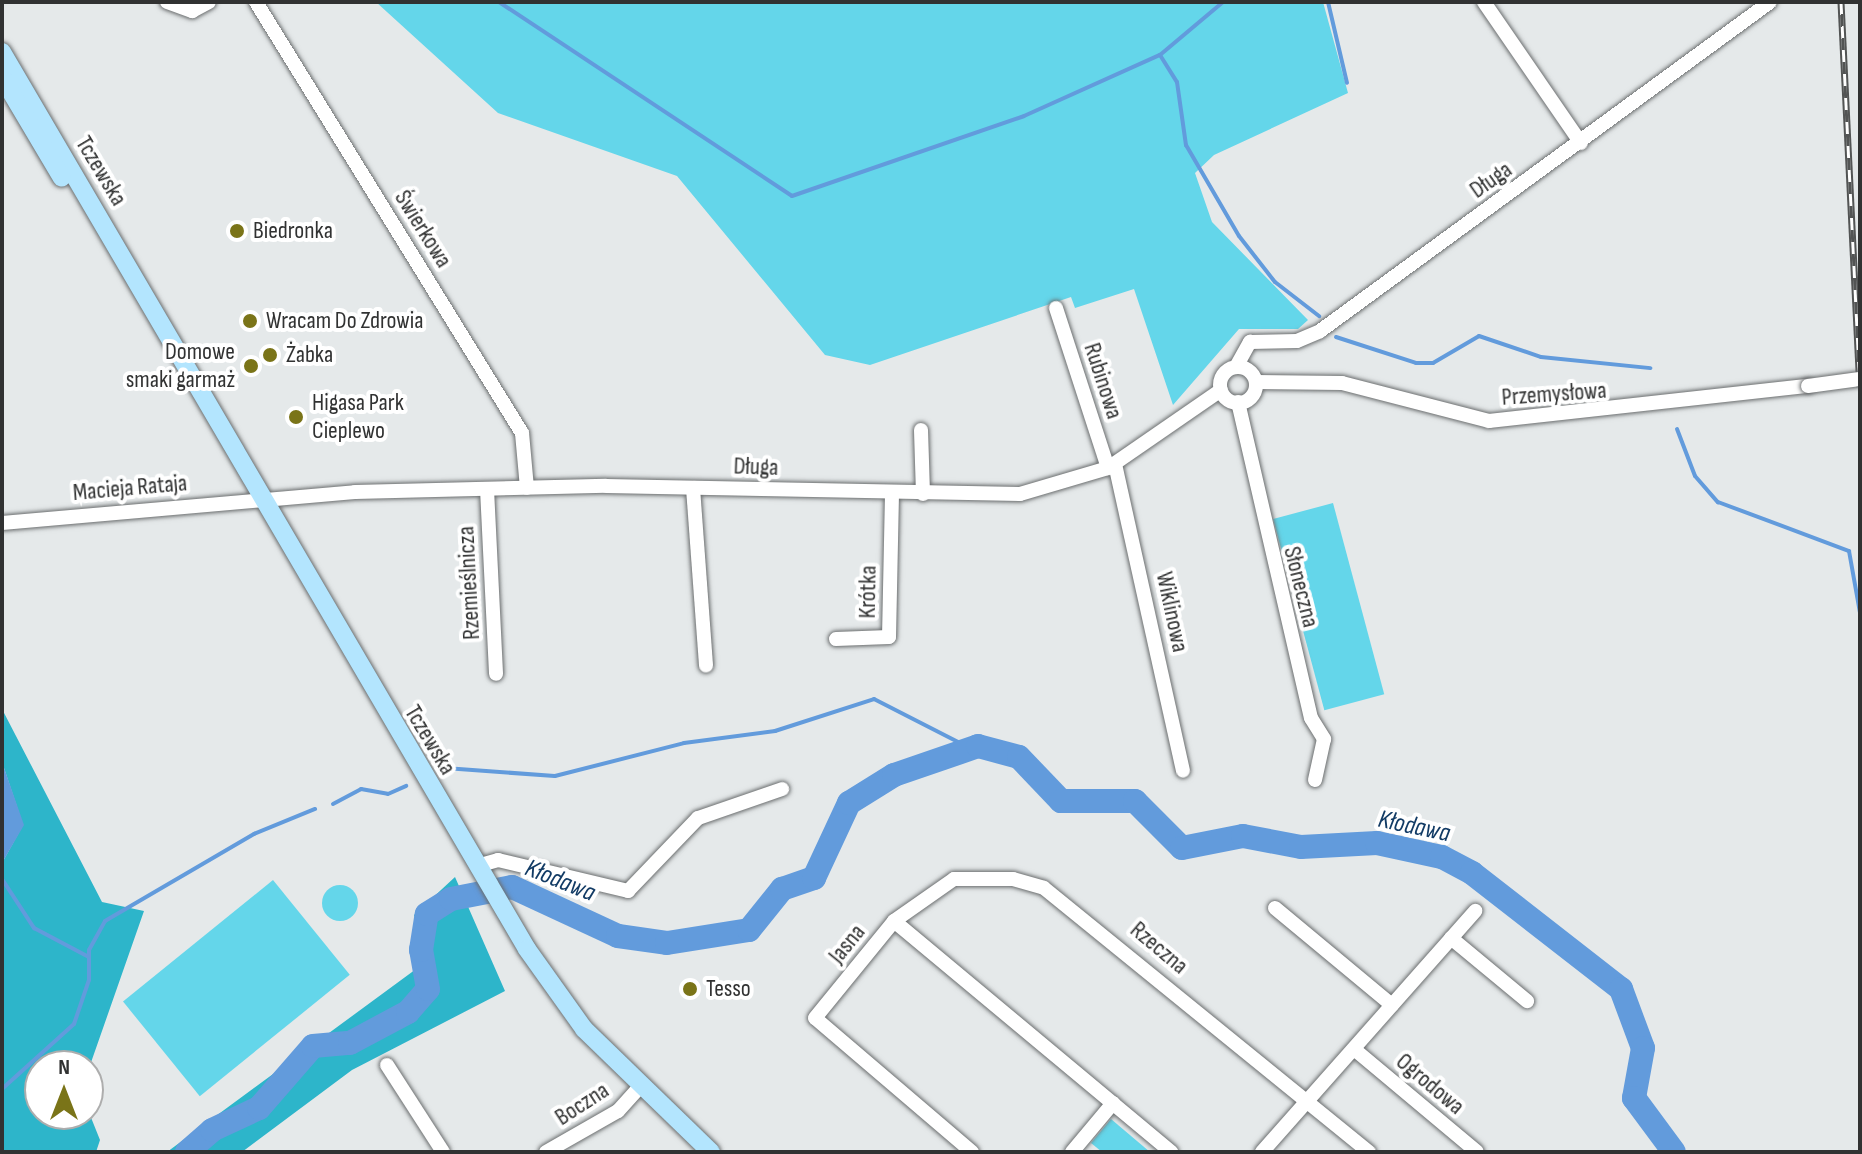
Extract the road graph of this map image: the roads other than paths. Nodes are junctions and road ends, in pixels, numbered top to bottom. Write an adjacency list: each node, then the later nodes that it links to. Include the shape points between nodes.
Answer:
1 (167, 2): 2 (street, via 192,11)
2 (209, 2)
3 (256, 2): 18 (street, Świerkowa, via 522,433)
4 (1484, 2): 8 (street)
5 (1770, 2): 8 (street, Długa)
6 (2, 52): 10 (main road, Tczewska)
7 (2, 77): 10 (main road, Tczewska, via 131,294)
8 (1581, 143): 11 (street, Długa, via 1320,331 1297,341 1250,342)
9 (1056, 308): 17 (street, Rubinowa)
10 (153, 317): 23 (main road, Tczewska)
11 (1236, 367): 13 (street); 14 (street, Długa, via 1225,372)
12 (1860, 379): 13 (street, Przemysłowa, bridge, via 1489,421 1342,383)
13 (1256, 382): 15 (street, via 1251,396)
14 (1221, 390): 15 (street); 17 (street, Długa)
15 (1238, 402): 29 (street, Słoneczna, via 1311,718 1324,739)
16 (921, 430): 22 (street)
17 (1112, 466): 22 (street, Długa, via 1020,494); 28 (street, Wiklinowa)
18 (527, 488): 19 (street, Długa); 20 (street, Długa)
19 (693, 488): 21 (street, Długa); 26 (street)
20 (487, 489): 23 (street, Długa); 27 (street, Rzemieślnicza)
21 (892, 493): 22 (street, Długa); 25 (street, Krótka, via 889,637)
22 (923, 494)
23 (261, 498): 24 (street, Macieja Rataja); 31 (main road, Tczewska)
24 (2, 523)
25 (836, 639)
26 (706, 666)
27 (496, 674)
28 (1183, 771)
29 (1315, 780)
30 (782, 789): 31 (street, via 698,818 628,891 498,860)
31 (480, 872): 40 (main road, Tczewska, via 565,1004)
32 (1275, 908): 37 (street)
33 (1475, 911): 35 (street)
34 (894, 921): 41 (street, Rzeczna, via 954,879 1013,879 1044,888); 42 (street, Jasna); 46 (street, Jasna, via 815,1018)
35 (1451, 938): 36 (street); 37 (street)
36 (1527, 1001)
37 (1392, 1005): 38 (street)
38 (1354, 1049): 41 (street); 51 (street, Ogrodowa)
39 (387, 1065): 43 (street)
40 (639, 1088): 44 (street, Boczna, via 618,1111); 45 (main road, Tczewska)
41 (1308, 1101): 49 (street); 50 (street, Rzeczna)
42 (1113, 1103): 47 (street); 48 (street, Jasna)
43 (443, 1152)
44 (546, 1152)
45 (711, 1152)
46 (972, 1152)
47 (1072, 1152)
48 (1171, 1152)
49 (1262, 1152)
50 (1369, 1152)
51 (1477, 1152)

